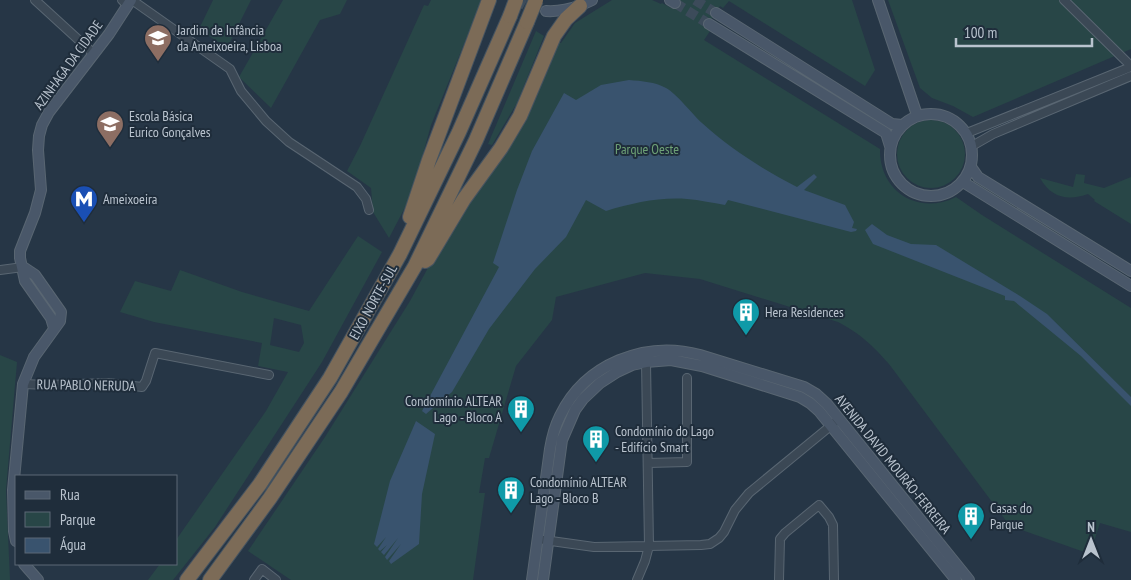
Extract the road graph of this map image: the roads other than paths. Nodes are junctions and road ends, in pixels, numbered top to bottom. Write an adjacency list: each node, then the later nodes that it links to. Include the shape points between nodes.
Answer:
1 (35, 0): 12 (street)
2 (489, 0): 23 (highway)
3 (516, 0): 23 (highway, EIXO NORTE-SUL, bridge, via 459,132)
4 (536, 0): 24 (highway, EIXO NORTE-SUL, bridge, via 476,140)
5 (878, 0): 15 (street)
6 (1064, 0): 13 (street)
7 (128, 1): 12 (street, AZINHAGA DA CIDADE); 22 (street, via 230,69 241,91 266,121 289,142 357,187)
8 (586, 3): 9 (street, via 566,10); 24 (highway, via 566,19 554,36 520,116 501,148 464,199 428,259)
9 (546, 11)
10 (716, 13): 16 (street, via 892,124)
11 (709, 24): 18 (street, via 886,133)
12 (94, 54): 25 (street, AZINHAGA DA CIDADE, via 42,125 38,150 41,190 20,251)
13 (1131, 66): 17 (street)
14 (1131, 76): 19 (street, via 993,134)
15 (917, 115): 16 (street); 17 (street, via 945,115 958,122)
16 (902, 125): 18 (street)
17 (967, 133): 19 (street)
18 (890, 146): 21 (street, via 891,165 899,181 913,192 940,195 949,193)
19 (972, 146): 20 (street)
20 (971, 167): 21 (street); 27 (street, via 978,176)
21 (963, 182): 28 (street)
22 (370, 210)
23 (394, 265): 43 (highway, EIXO NORTE-SUL, via 330,378 260,484)
24 (415, 266): 44 (highway, EIXO NORTE-SUL, via 341,392)
25 (23, 267): 26 (street); 32 (street, AZINHAGA DA CIDADE, via 25,281 55,322 34,357)
26 (0, 270)
27 (1131, 271)
28 (1131, 286)
29 (646, 362): 34 (street, AVENIDA DAVID MOURÃO-FERREIRA, via 671,360 690,363 800,397 819,411); 35 (street); 39 (street, AVENIDA DAVID MOURÃO-FERREIRA, via 617,372 600,383 575,410 562,440)
30 (269, 375): 32 (street, RUA PABLO NERUDA, via 155,353 142,387 108,383)
31 (687, 378): 35 (street, via 687,462)
32 (23, 384): 36 (street, AZINHAGA DA CIDADE)
33 (839, 419): 34 (street); 39 (street, AVENIDA DAVID MOURÃO-FERREIRA, via 822,399 804,387 700,355 658,350 626,357 593,375 579,388 560,415 550,449); 53 (street, AVENIDA DAVID MOURÃO-FERREIRA)
34 (830, 426): 40 (street, via 749,493 735,510 724,532 710,544); 52 (street, AVENIDA DAVID MOURÃO-FERREIRA)
35 (648, 463): 40 (street)
36 (15, 475)
37 (15, 478): 38 (street, AZINHAGA DA CIDADE)
38 (15, 536)
39 (543, 540): 40 (street, via 594,547); 47 (street, AVENIDA DAVID MOURÃO-FERREIRA); 48 (street, AVENIDA DAVID MOURÃO-FERREIRA)
40 (648, 546): 49 (street)
41 (25, 565): 42 (street)
42 (38, 580)
43 (187, 580)
44 (210, 580)
45 (254, 580): 46 (street, via 262,569)
46 (276, 580)
47 (532, 580)
48 (543, 580)
49 (636, 580)
50 (779, 580): 51 (street, via 780,539 818,505 833,525)
51 (834, 580)
52 (956, 580)
53 (969, 580)

